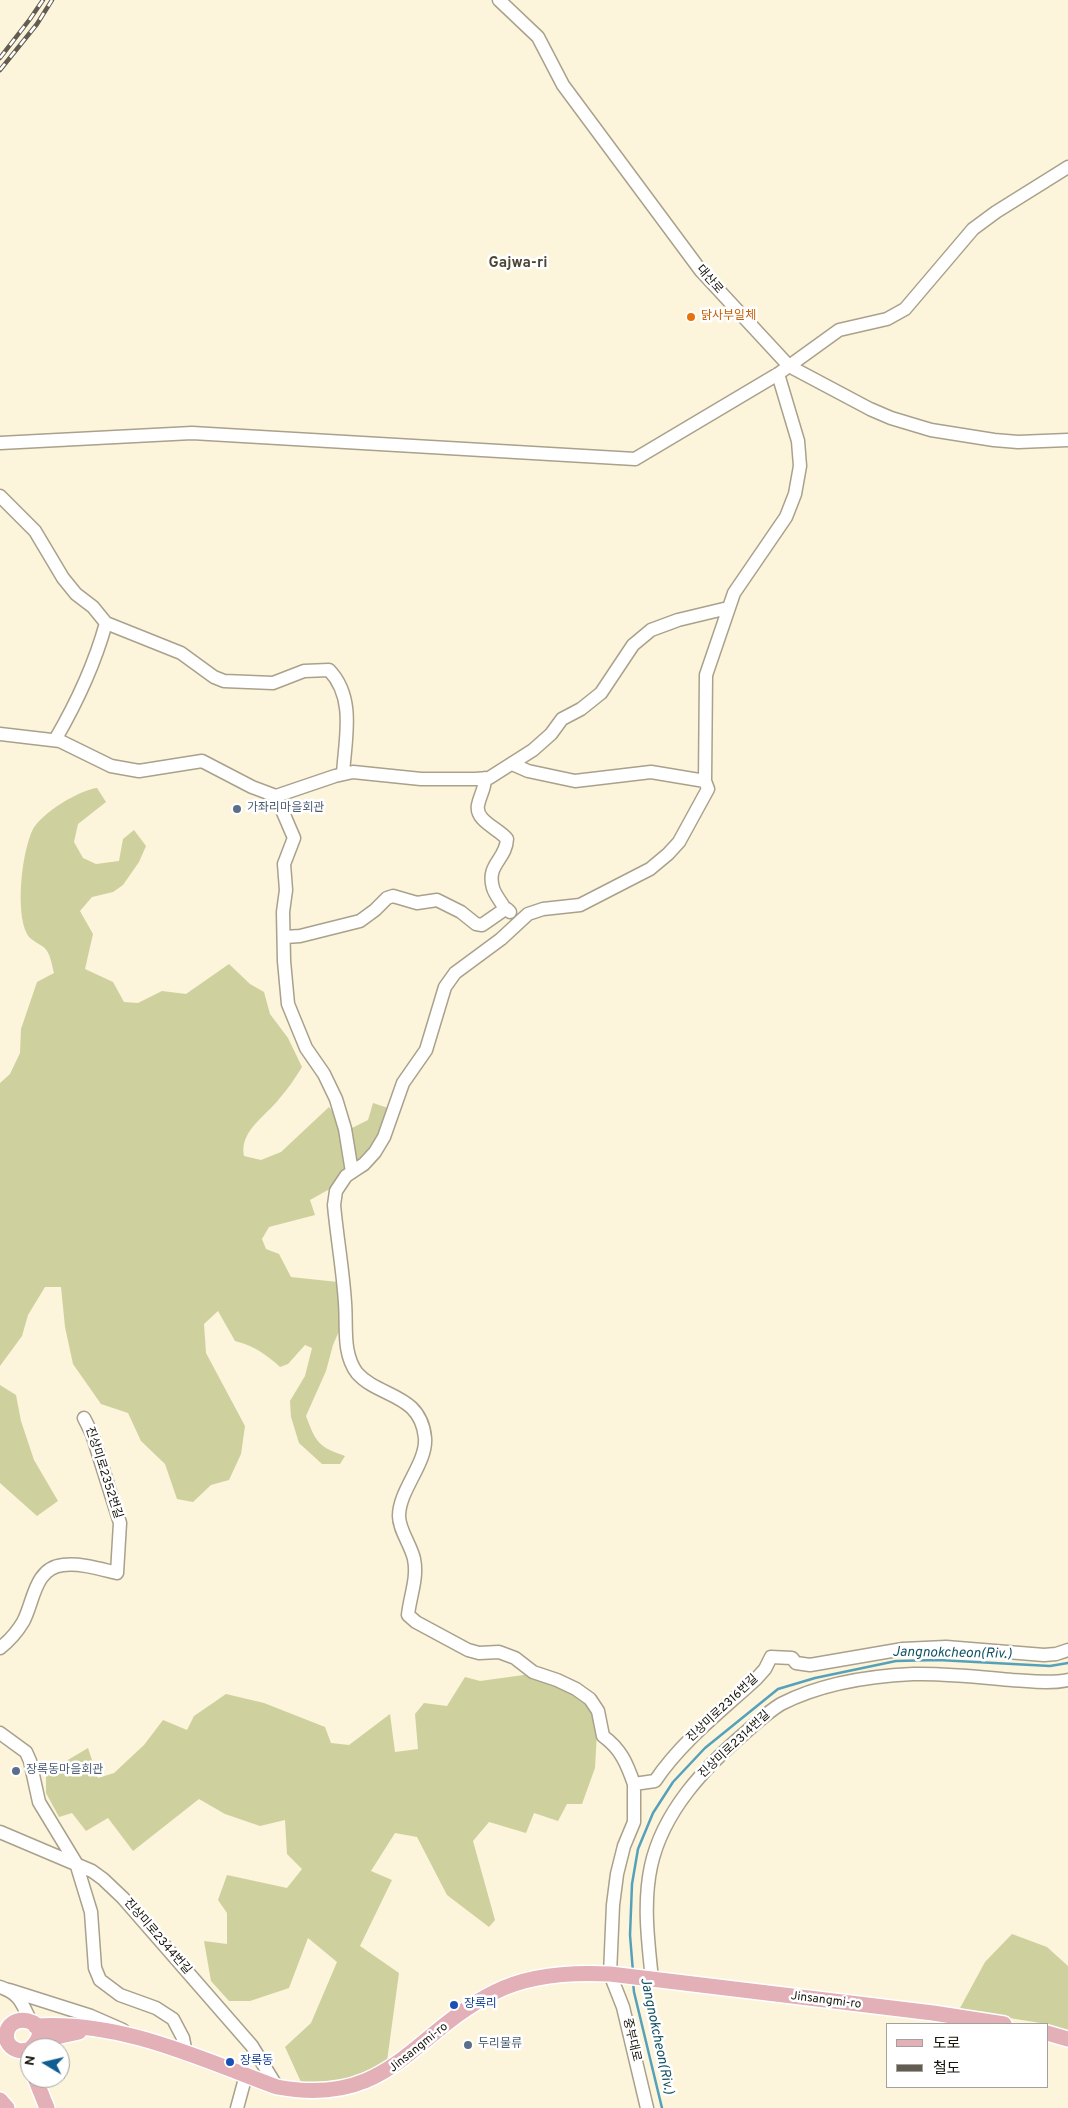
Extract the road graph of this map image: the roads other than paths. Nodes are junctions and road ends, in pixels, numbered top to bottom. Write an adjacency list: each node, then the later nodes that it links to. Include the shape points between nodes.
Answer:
1 (499, 0): 3 (street, 대산로, via 538,37 563,85 701,271)
2 (1068, 166): 3 (street, via 973,229 905,309 887,319 839,330)
3 (789, 366): 4 (street); 5 (street, 대산로, via 870,409 925,429 994,440)
4 (778, 374): 6 (street, via 635,459 192,433); 8 (street, via 798,442 800,466 795,494 786,517 734,593)
5 (1068, 440)
6 (0, 443)
7 (0, 496): 9 (street, via 35,531 76,594)
8 (728, 608): 12 (street, via 651,630 633,645 601,693 562,719 551,734); 15 (street, via 706,675)
9 (106, 623): 11 (street, via 101,643); 13 (street, via 181,653 224,682 273,683 304,671 329,670 339,680 345,697)
10 (0, 734): 11 (street)
11 (55, 740): 16 (street, via 110,766 139,771 202,761)
12 (512, 764): 14 (street); 15 (street, via 575,782 651,772)
13 (343, 774): 14 (street); 16 (street)
14 (484, 778): 17 (street, via 479,815 507,839 492,877 493,889)
15 (705, 781): 18 (street, via 708,789 679,842 650,868 580,905 543,909)
16 (276, 796): 19 (street, via 294,838 284,864)
17 (505, 909): 18 (street); 19 (street, via 482,925 437,900 417,903 393,896 360,921)
18 (518, 922): 20 (street, via 501,939 455,973 445,987 426,1050 404,1083 384,1136 375,1152)
19 (285, 937): 20 (street, via 288,1004 306,1048 336,1099 345,1128)
20 (352, 1172): 26 (street, via 336,1191 334,1205 349,1357 358,1373 375,1386 411,1404 425,1438 399,1518 414,1559 415,1580 408,1615 468,1650 500,1652 515,1658 533,1672 563,1683 590,1699 598,1711 604,1736 626,1761)
21 (84, 1418): 22 (street, 진상미로2352번길, via 120,1523 117,1573 74,1565 62,1565 47,1571 37,1585 23,1622)
22 (0, 1648)
23 (1068, 1650): 26 (street, 진상미로2316번길, via 1044,1655 946,1648 903,1649 810,1665 802,1665 792,1658 771,1657 765,1669 665,1765 655,1781)
24 (1068, 1680): 30 (street, 진상미로2314번길, via 1044,1682 950,1675 896,1675 831,1687 794,1698 770,1712 692,1784 663,1830 648,1883)
25 (0, 1733): 28 (street, via 26,1752 39,1802)
26 (634, 1784): 29 (street, via 634,1822 621,1855 613,1905)
27 (0, 1832): 28 (street, 진상미로2344번길)
28 (76, 1863): 43 (street, via 91,1912 93,1955 100,1980 120,1995 156,2008 173,2019 183,2038); 45 (street, 진상미로2344번길, via 103,1879 123,1898 252,2046)
29 (613, 1974): 30 (main road, Jinsangmi-ro); 45 (main road, Jinsangmi-ro, via 545,1976 496,1991 462,2012 402,2064 355,2088 322,2094); 51 (street, 중부대로)
30 (650, 1978): 32 (main road, Jinsangmi-ro)
31 (9, 1991): 33 (street); 36 (street, via 91,2016)
32 (998, 2023)
33 (15, 2025): 34 (main road); 37 (main road, via 38,2035); 40 (main road, via 6,2038 11,2047)
34 (102, 2030): 36 (main road, Jinsangmi-ro); 38 (main road)
35 (1048, 2033): 39 (main road)
36 (140, 2036): 43 (main road, Jinsangmi-ro)
37 (36, 2038)
38 (54, 2038)
39 (1068, 2039)
40 (20, 2048)
41 (20, 2049): 42 (main road)
42 (0, 2052)
43 (186, 2054): 44 (main road, Jinsangmi-ro)
44 (246, 2076): 45 (main road, Jinsangmi-ro); 50 (street)
45 (277, 2087)
46 (39, 2088): 49 (main road)
47 (0, 2100): 48 (main road)
48 (7, 2108)
49 (47, 2108)
50 (237, 2108)
51 (648, 2108)

